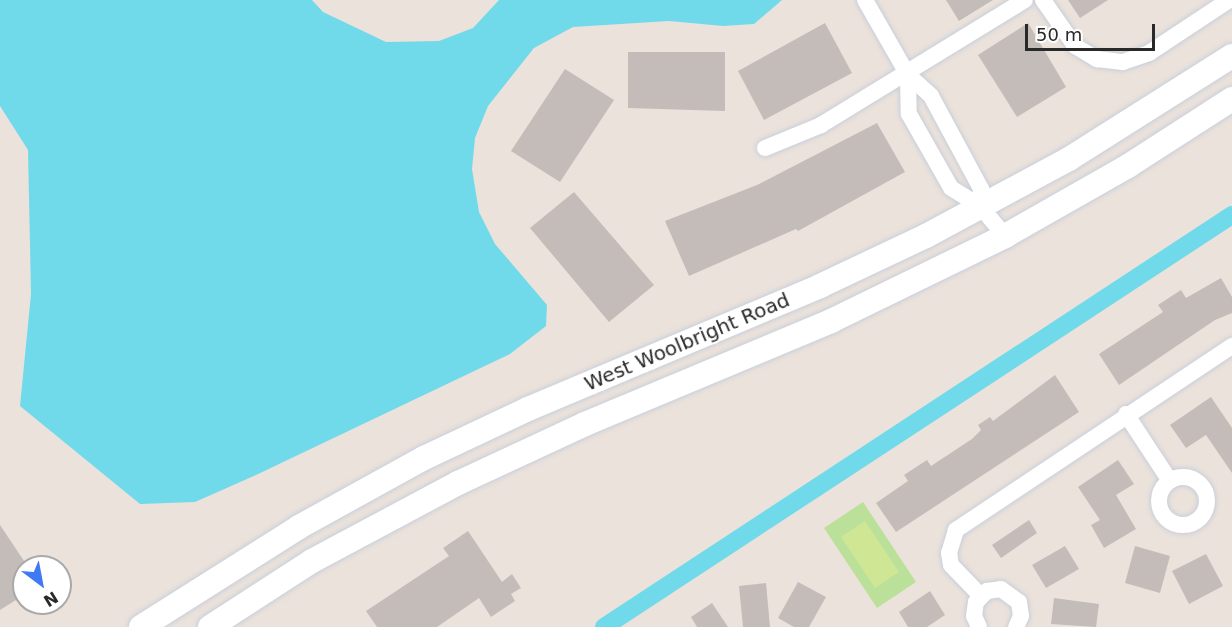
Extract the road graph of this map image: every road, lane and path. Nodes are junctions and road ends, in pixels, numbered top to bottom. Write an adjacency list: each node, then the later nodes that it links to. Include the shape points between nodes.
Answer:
1 (865, 0): 6 (street)
2 (1025, 0): 6 (street)
3 (1043, 0): 4 (street, via 1075,46 1109,62 1123,62 1149,53)
4 (1229, 0)
5 (1232, 56): 9 (main road, West Woolbright Road, via 1069,159)
6 (908, 75): 8 (street, via 821,125); 9 (street, via 931,96 981,189); 9 (street, via 909,114 951,188)
7 (1232, 99): 10 (main road, West Woolbright Road, via 1128,166)
8 (765, 148)
9 (981, 206): 10 (street); 15 (main road, West Woolbright Road, via 830,281 528,409 424,458 299,527)
10 (1005, 236): 16 (main road, West Woolbright Road, via 831,321 469,477 312,561)
11 (1232, 345): 12 (street)
12 (1126, 414): 13 (street); 14 (street, via 965,522 951,541 951,565)
13 (1170, 481)
14 (981, 596): 17 (street, via 974,609); 18 (street, via 1001,589 1014,596 1021,608)
15 (141, 627)
16 (210, 627)
17 (979, 627)
18 (1016, 627)

